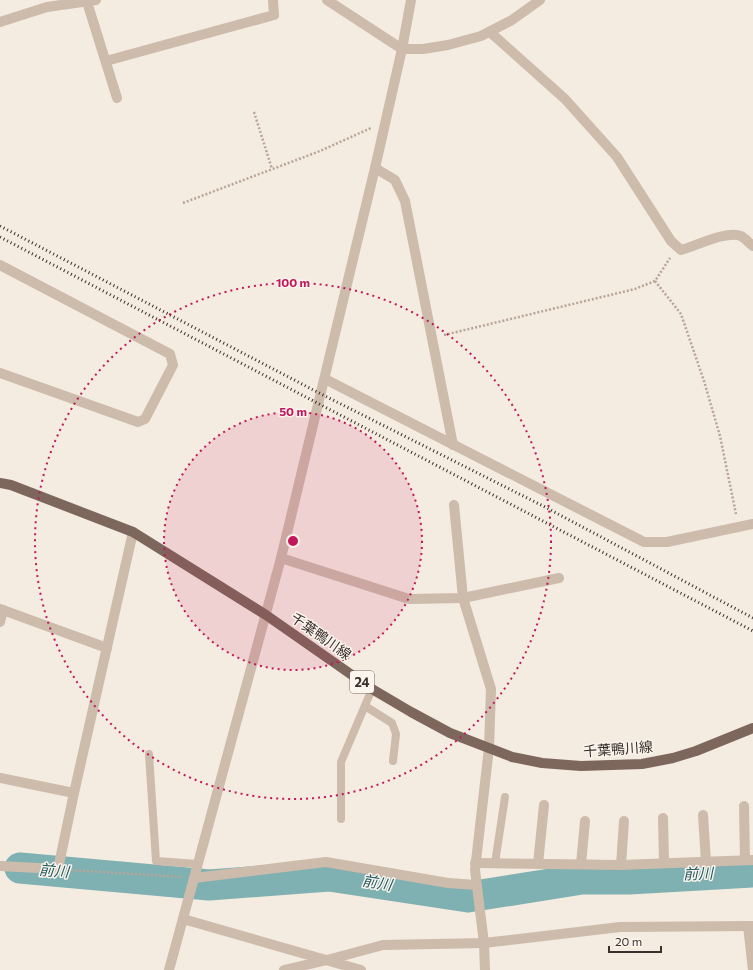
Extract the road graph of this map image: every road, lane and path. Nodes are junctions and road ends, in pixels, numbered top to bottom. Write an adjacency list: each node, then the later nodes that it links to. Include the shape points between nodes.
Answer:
1 (273, 0): 9 (street, via 274,16)
2 (327, 0): 8 (street)
3 (411, 0): 8 (street)
4 (540, 0): 7 (street)
5 (92, 1): 6 (street, via 47,7); 9 (street)
6 (0, 22)
7 (490, 32): 8 (street, via 448,45); 16 (street, via 565,99 617,157 671,241)
8 (402, 49): 12 (street)
9 (106, 61): 10 (street)
10 (117, 98)
11 (254, 112): 14 (path)
12 (386, 121): 13 (street); 14 (path, via 320,151)
13 (375, 168): 20 (street, via 395,180 405,201); 22 (street)
14 (272, 169): 15 (path)
15 (183, 203)
16 (677, 246): 17 (street, via 681,250 691,248 724,235 741,236); 19 (path)
17 (753, 246)
18 (0, 264): 21 (street, via 170,354 173,364 145,419 138,422)
19 (655, 281): 20 (path, via 635,289); 27 (path, via 681,314 702,373 720,436)
20 (432, 338): 23 (street)
21 (0, 373)
22 (325, 379): 23 (street); 29 (street)
23 (454, 445): 27 (street, via 644,542 667,542)
24 (0, 483): 28 (main road, 千葉鴨川線 / 24)
25 (454, 505): 31 (street)
26 (753, 524): 27 (street)
27 (739, 527)
28 (132, 532): 33 (main road, 千葉鴨川線 / 24); 35 (street)
29 (281, 558): 31 (street, via 409,598); 33 (street)
30 (559, 578): 31 (street)
31 (463, 598): 39 (street, via 491,689)
32 (1, 610): 34 (street); 35 (street)
33 (266, 615): 36 (main road, 千葉鴨川線 / 24); 57 (street)
34 (0, 622)
35 (107, 648): 43 (street)
36 (372, 689): 37 (lane); 39 (main road, 千葉鴨川線 / 24, via 450,733)
37 (365, 706): 41 (lane, via 392,723 396,734); 49 (lane, via 341,762)
38 (753, 728): 39 (main road, 千葉鴨川線 / 24, via 696,751 642,764 581,766 542,763 512,757)
39 (489, 748): 54 (street)
40 (149, 754): 57 (lane, via 156,861)
41 (393, 761)
42 (0, 778): 43 (street)
43 (74, 793): 62 (street)
44 (505, 797): 55 (lane)
45 (544, 805): 58 (street)
46 (744, 806): 52 (street)
47 (703, 815): 53 (street)
48 (663, 818): 56 (street)
49 (341, 819)
50 (585, 821): 59 (street)
51 (624, 821): 60 (street)
52 (749, 860): 53 (street)
53 (706, 862): 56 (street)
54 (476, 863): 55 (street); 64 (street)
55 (495, 863): 58 (street)
56 (664, 863): 60 (street)
57 (198, 864): 63 (street)
58 (538, 864): 59 (street)
59 (581, 864): 60 (street)
60 (622, 865)
61 (0, 866): 62 (street)
62 (58, 869): 63 (path)
63 (194, 878): 64 (street, via 326,862 448,883); 65 (street)
64 (476, 884): 67 (street)
65 (183, 919): 68 (street); 69 (street)
66 (751, 926): 67 (street, via 620,927); 73 (street)
67 (484, 943): 68 (street, via 383,945); 72 (street)
68 (327, 960): 70 (street); 71 (street)
69 (169, 970)
70 (284, 970)
71 (361, 970)
72 (485, 970)
73 (753, 970)

